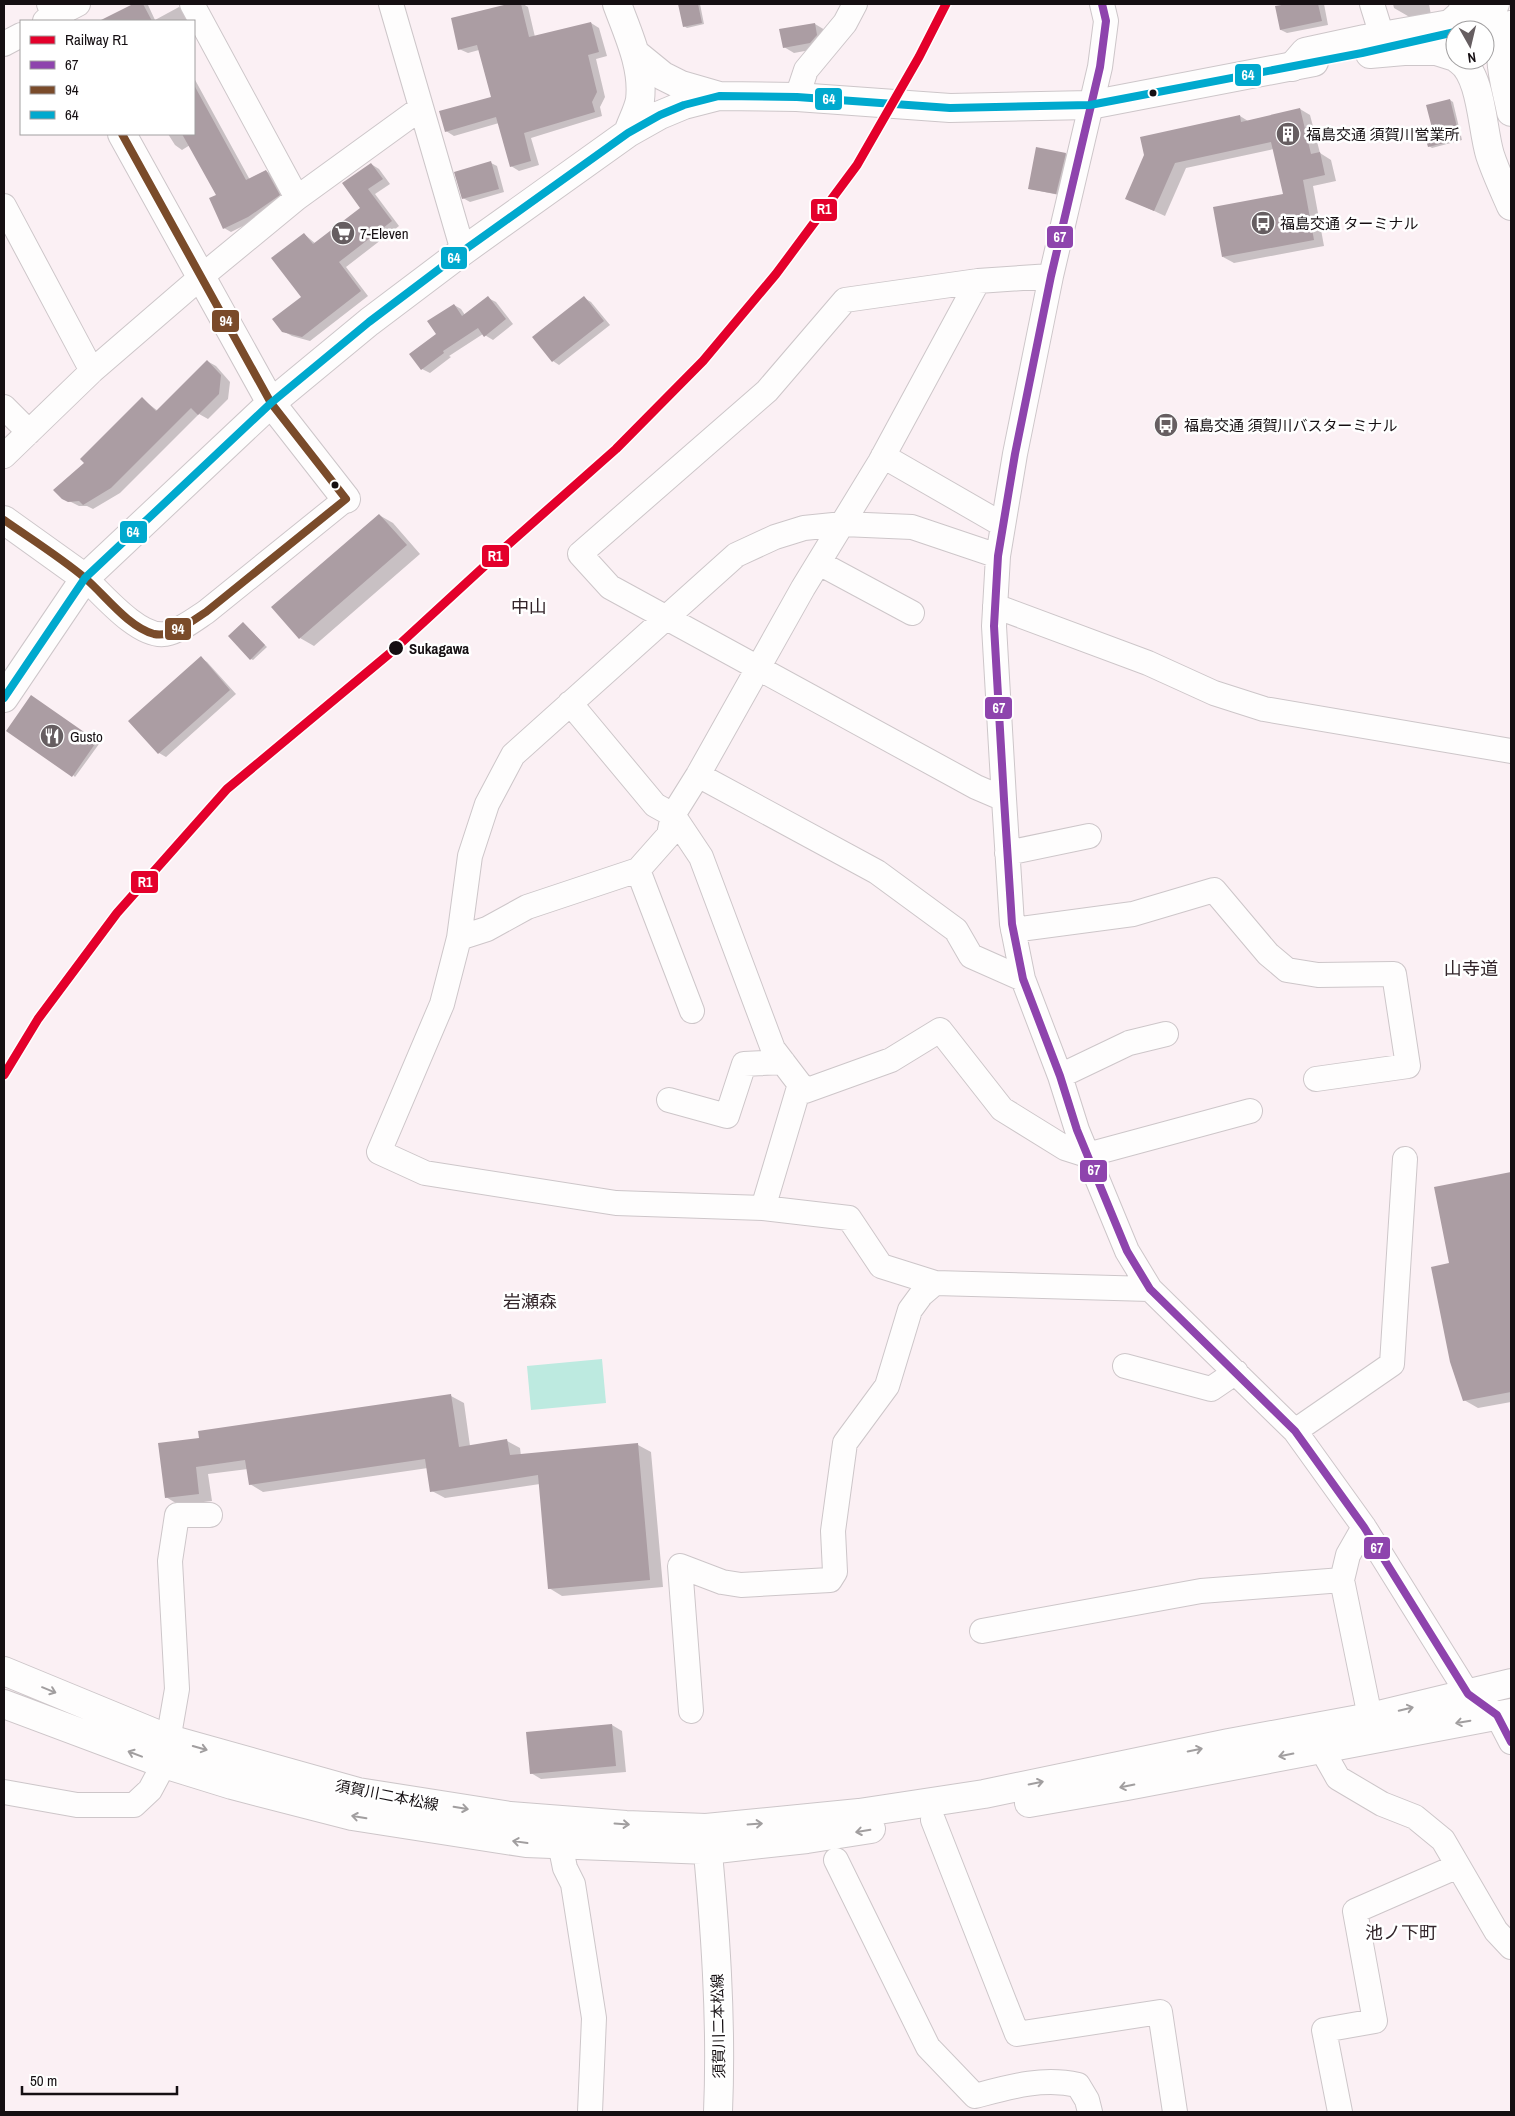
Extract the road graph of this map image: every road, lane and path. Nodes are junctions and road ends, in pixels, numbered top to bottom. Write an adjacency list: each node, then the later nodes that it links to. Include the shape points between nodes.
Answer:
1 (192, 4): 28 (street)
2 (391, 4): 24 (street)
3 (617, 4): 17 (main road)
4 (855, 4): 22 (street, via 845,23 806,70)
5 (1102, 4): 23 (street, via 1106,21 1100,67)
6 (1372, 4): 16 (street)
7 (1465, 4): 16 (main road, via 1462,14 1450,24)
8 (1495, 4): 10 (main road, via 1489,16)
9 (1511, 18): 11 (main road)
10 (1481, 20)
11 (1495, 21)
12 (1511, 26): 25 (main road, via 1506,31 1500,60)
13 (1445, 30): 16 (main road)
14 (20, 36): 15 (street)
15 (4, 44)
16 (1372, 44): 18 (main road, via 1373,55 1404,51); 23 (main road, via 1292,67)
17 (636, 54): 21 (main road, via 663,76); 26 (main road, via 640,102)
18 (1445, 54)
19 (1468, 70): 29 (main road, via 1473,77 1490,155)
20 (1481, 70): 29 (main road)
21 (719, 96): 22 (main road); 26 (main road, via 684,105)
22 (797, 97): 23 (main road, via 950,108)
23 (1090, 105): 32 (street)
24 (421, 108): 28 (street); 31 (street)
25 (1511, 112)
26 (628, 133): 31 (main road)
27 (123, 135): 33 (main road)
28 (297, 198): 33 (street)
29 (1511, 207)
30 (4, 209): 35 (street)
31 (463, 251): 36 (main road, via 369,322)
32 (1051, 276): 34 (street); 44 (street)
33 (201, 277): 35 (street); 36 (main road)
34 (978, 281): 40 (street); 50 (street, via 844,300 767,391 580,554 610,587)
35 (92, 371): 38 (street)
36 (271, 403): 41 (main road); 47 (main road)
37 (4, 407): 38 (street)
38 (29, 432): 39 (street)
39 (4, 456)
40 (883, 456): 43 (street); 44 (street)
41 (346, 499): 47 (street, via 206,612 166,634 154,634 140,628)
42 (4, 520): 47 (main road)
43 (842, 524): 45 (street, via 912,527); 46 (street); 50 (street, via 804,528 736,555)
44 (1003, 525): 45 (street)
45 (998, 556): 48 (street)
46 (819, 563): 49 (street); 51 (street)
47 (85, 578): 52 (main road)
48 (995, 606): 54 (street, via 1148,663 1214,693 1264,709); 56 (street)
49 (912, 613)
50 (665, 617): 51 (street); 53 (street)
51 (758, 667): 55 (street); 56 (street)
52 (4, 698)
53 (570, 703): 57 (street, via 655,805); 62 (street, via 513,755 487,804 470,856)
54 (1511, 752)
55 (698, 775): 57 (street); 63 (street, via 877,872 956,930 971,956)
56 (1004, 799): 59 (street)
57 (673, 815): 60 (street, via 669,834); 66 (street, via 701,857 773,1049)
58 (1089, 836): 59 (street)
59 (1007, 853): 61 (street)
60 (638, 870): 62 (street, via 527,907 487,929); 64 (street)
61 (1013, 930): 63 (street); 68 (street, via 1133,914 1214,890 1268,954 1287,970 1318,975 1394,974 1408,1066)
62 (458, 938): 74 (street, via 442,1004 379,1152 425,1173 607,1201)
63 (1023, 979): 67 (street)
64 (692, 1011)
65 (1166, 1034): 67 (street, via 1129,1043)
66 (783, 1062): 69 (street); 70 (street, via 744,1064 727,1116)
67 (1060, 1076): 72 (street)
68 (1316, 1079)
69 (800, 1084): 72 (street, via 805,1091 891,1060 940,1030 1002,1110 1065,1148); 74 (street)
70 (670, 1100)
71 (1250, 1111): 72 (street)
72 (1088, 1155): 76 (street, via 1128,1251)
73 (1405, 1159): 79 (street, via 1392,1364)
74 (763, 1208): 75 (street, via 849,1218 880,1266)
75 (935, 1283): 76 (street); 89 (street, via 910,1310 887,1386 846,1443 833,1531 835,1572 830,1580 741,1585 722,1582 680,1566)
76 (1150, 1290): 78 (street)
77 (1125, 1366): 78 (street, via 1211,1389)
78 (1236, 1372): 79 (street)
79 (1295, 1431): 81 (street)
80 (210, 1515): 94 (street, via 177,1516 170,1561 177,1689)
81 (1364, 1527): 82 (street, via 1348,1555); 87 (street)
82 (1342, 1580): 83 (street, via 1201,1591); 91 (street)
83 (982, 1631)
84 (4, 1671): 94 (main road, 須賀川二本松線, one-way to 94)
85 (1511, 1684): 87 (main road)
86 (1511, 1692): 87 (main road)
87 (1468, 1694): 90 (street); 91 (main road, one-way to 87)
88 (4, 1704): 94 (main road, 須賀川二本松線, one-way to 88)
89 (691, 1711)
90 (1504, 1714): 92 (street); 93 (main road, one-way to 93)
91 (1370, 1717): 97 (main road, one-way to 91, via 984,1794)
92 (1511, 1742)
93 (1321, 1748): 96 (main road, one-way to 96); 100 (street, via 1338,1778 1382,1804 1415,1817 1443,1840)
94 (166, 1752): 95 (street, via 150,1790 134,1805 78,1805); 97 (main road, 須賀川二本松線, one-way to 97, via 358,1792 510,1816 626,1825); 98 (main road, 須賀川二本松線, one-way to 94, via 526,1843 352,1816 232,1785)
95 (4, 1792)
96 (933, 1820): 97 (main road, one-way to 97, via 806,1839); 105 (street, via 1017,2034 1160,2012)
97 (707, 1839): 98 (main road, 須賀川二本松線); 103 (main road, 須賀川二本松線, via 717,1967)
98 (560, 1844): 102 (street, via 565,1868 573,1884 594,2018)
99 (836, 1860): 104 (street, via 928,2047 975,2096 1023,2083 1060,2081 1078,2085)
100 (1458, 1866): 101 (street, via 1496,1931); 106 (street, via 1355,1911 1375,2021 1324,2030)
101 (1511, 1947)
102 (590, 2112)
103 (718, 2112)
104 (1090, 2112)
105 (1175, 2112)
106 (1340, 2112)

